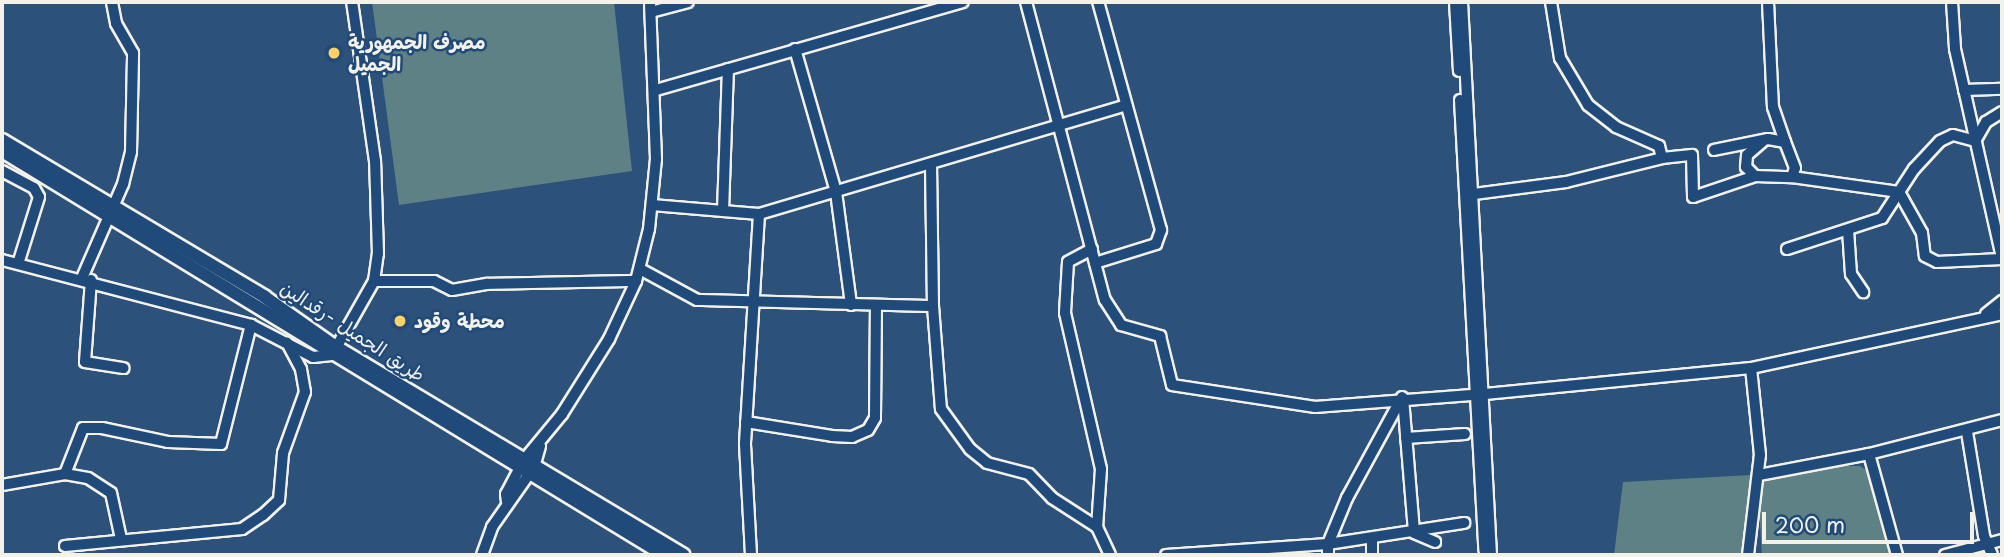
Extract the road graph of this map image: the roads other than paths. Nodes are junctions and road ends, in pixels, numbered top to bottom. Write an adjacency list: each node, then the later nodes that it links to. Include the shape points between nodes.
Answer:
1 (112, 2): 39 (street, via 116,23 129,41 136,83 131,152)
2 (352, 2): 51 (street, via 377,184)
3 (684, 2): 13 (street)
4 (962, 2): 12 (street)
5 (1026, 2): 22 (street)
6 (1098, 2): 19 (street)
7 (1455, 2): 66 (street)
8 (1462, 2): 37 (street)
9 (1551, 2): 30 (street, via 1560,58 1572,83 1588,105 1616,127 1659,146)
10 (1768, 2): 27 (street, via 1773,107)
11 (1952, 2): 18 (street)
12 (931, 6): 14 (street)
13 (650, 7): 17 (street)
14 (795, 49): 15 (street); 35 (street)
15 (728, 69): 17 (street); 40 (street)
16 (2002, 89): 18 (street)
17 (656, 90): 38 (street)
18 (1964, 90): 21 (street)
19 (1126, 105): 22 (street); 47 (street, via 1160,237 1156,244)
20 (2002, 112): 26 (street, via 1986,122)
21 (1969, 114): 23 (street); 26 (street)
22 (1060, 127): 31 (street); 43 (street)
23 (1953, 135): 26 (street); 36 (street, via 1927,153)
24 (1768, 139): 27 (street); 28 (street); 33 (street, via 1747,155 1746,167)
25 (2, 140): 39 (main road, طريق الجميل -رقدالين)
26 (1975, 141): 45 (street, via 1984,163)
27 (1785, 142): 34 (street, via 1795,168)
28 (1714, 150)
29 (2, 151): 39 (main road, طريق الجميل -رقدالين)
30 (1662, 158): 33 (street, via 1692,155 1693,197); 37 (street, via 1566,182)
31 (931, 164): 35 (street); 58 (street)
32 (2, 171): 48 (street, via 34,188 39,197)
33 (1755, 176): 34 (street)
34 (1792, 177): 36 (street)
35 (836, 192): 41 (street); 56 (street)
36 (1899, 192): 42 (street, via 1882,218); 45 (street, via 1922,233 1925,256 1937,262)
37 (1474, 194): 66 (street)
38 (653, 205): 40 (street); 49 (street)
39 (110, 210): 50 (street); 63 (main road, طريق الجميل -رقدالين, via 265,297)
40 (723, 211): 41 (street)
41 (759, 214): 55 (street)
42 (1848, 230): 44 (street); 53 (street, via 1852,274)
43 (1092, 249): 47 (street); 79 (street, via 1068,262 1065,313 1101,469)
44 (1787, 249)
45 (2002, 258)
46 (2, 260): 48 (street)
47 (1095, 263): 67 (street, via 1112,316 1121,325 1160,336 1172,386 1315,407)
48 (18, 264): 50 (street)
49 (640, 269): 52 (street); 55 (street, via 697,300)
50 (87, 279): 61 (street); 64 (street, via 85,362)
51 (374, 281): 52 (street, via 434,281 452,290 487,284); 63 (street)
52 (636, 281): 74 (street, via 609,339)
53 (1863, 292)
54 (2002, 301): 59 (street)
55 (755, 304): 56 (street); 69 (street)
56 (851, 305): 57 (street)
57 (876, 306): 58 (street); 69 (street, via 875,418 868,430 852,437 832,436)
58 (933, 306): 79 (street, via 937,389 949,424 987,463 1029,474 1052,499)
59 (1985, 314): 60 (street); 65 (street, via 1881,342)
60 (2002, 314)
61 (251, 325): 62 (street); 75 (street, via 221,444 168,442 83,428)
62 (287, 343): 63 (street, via 313,357); 81 (street, via 301,369 305,392 283,453 279,500 242,529)
63 (334, 351): 74 (main road, طريق الجميل -رقدالين)
64 (124, 368)
65 (1751, 368): 66 (street); 76 (street)
66 (1481, 394): 67 (street); 95 (street); 96 (street)
67 (1402, 397): 72 (street); 87 (street, via 1347,499)
68 (2002, 420): 70 (street)
69 (746, 422): 91 (street)
70 (1967, 432): 73 (street); 85 (street)
71 (1465, 434): 72 (street)
72 (1406, 438): 80 (street)
73 (1869, 454): 76 (street); 98 (street)
74 (527, 468): 88 (street, via 506,494 507,502); 89 (main road, طريق الجميل -رقدالين); 90 (main road, طريق الجميل -رقدالين)
75 (65, 474): 77 (street); 81 (street, via 88,478 111,493)
76 (1759, 475): 97 (street)
77 (2, 485)
78 (1464, 523): 80 (street)
79 (1097, 527): 92 (street)
80 (1414, 533): 82 (street); 84 (street)
81 (121, 539): 86 (street)
82 (1372, 539): 87 (street); 94 (street)
83 (2002, 540): 85 (street)
84 (1435, 542)
85 (1986, 544): 99 (street); 100 (street)
86 (65, 545)
87 (1328, 550): 93 (street)
88 (482, 555)
89 (664, 555)
90 (683, 555)
91 (751, 555)
92 (1110, 555)
93 (1166, 555)
94 (1372, 555)
95 (1484, 555)
96 (1490, 555)
97 (1748, 555)
98 (1897, 555)
99 (1945, 555)
100 (1992, 555)

